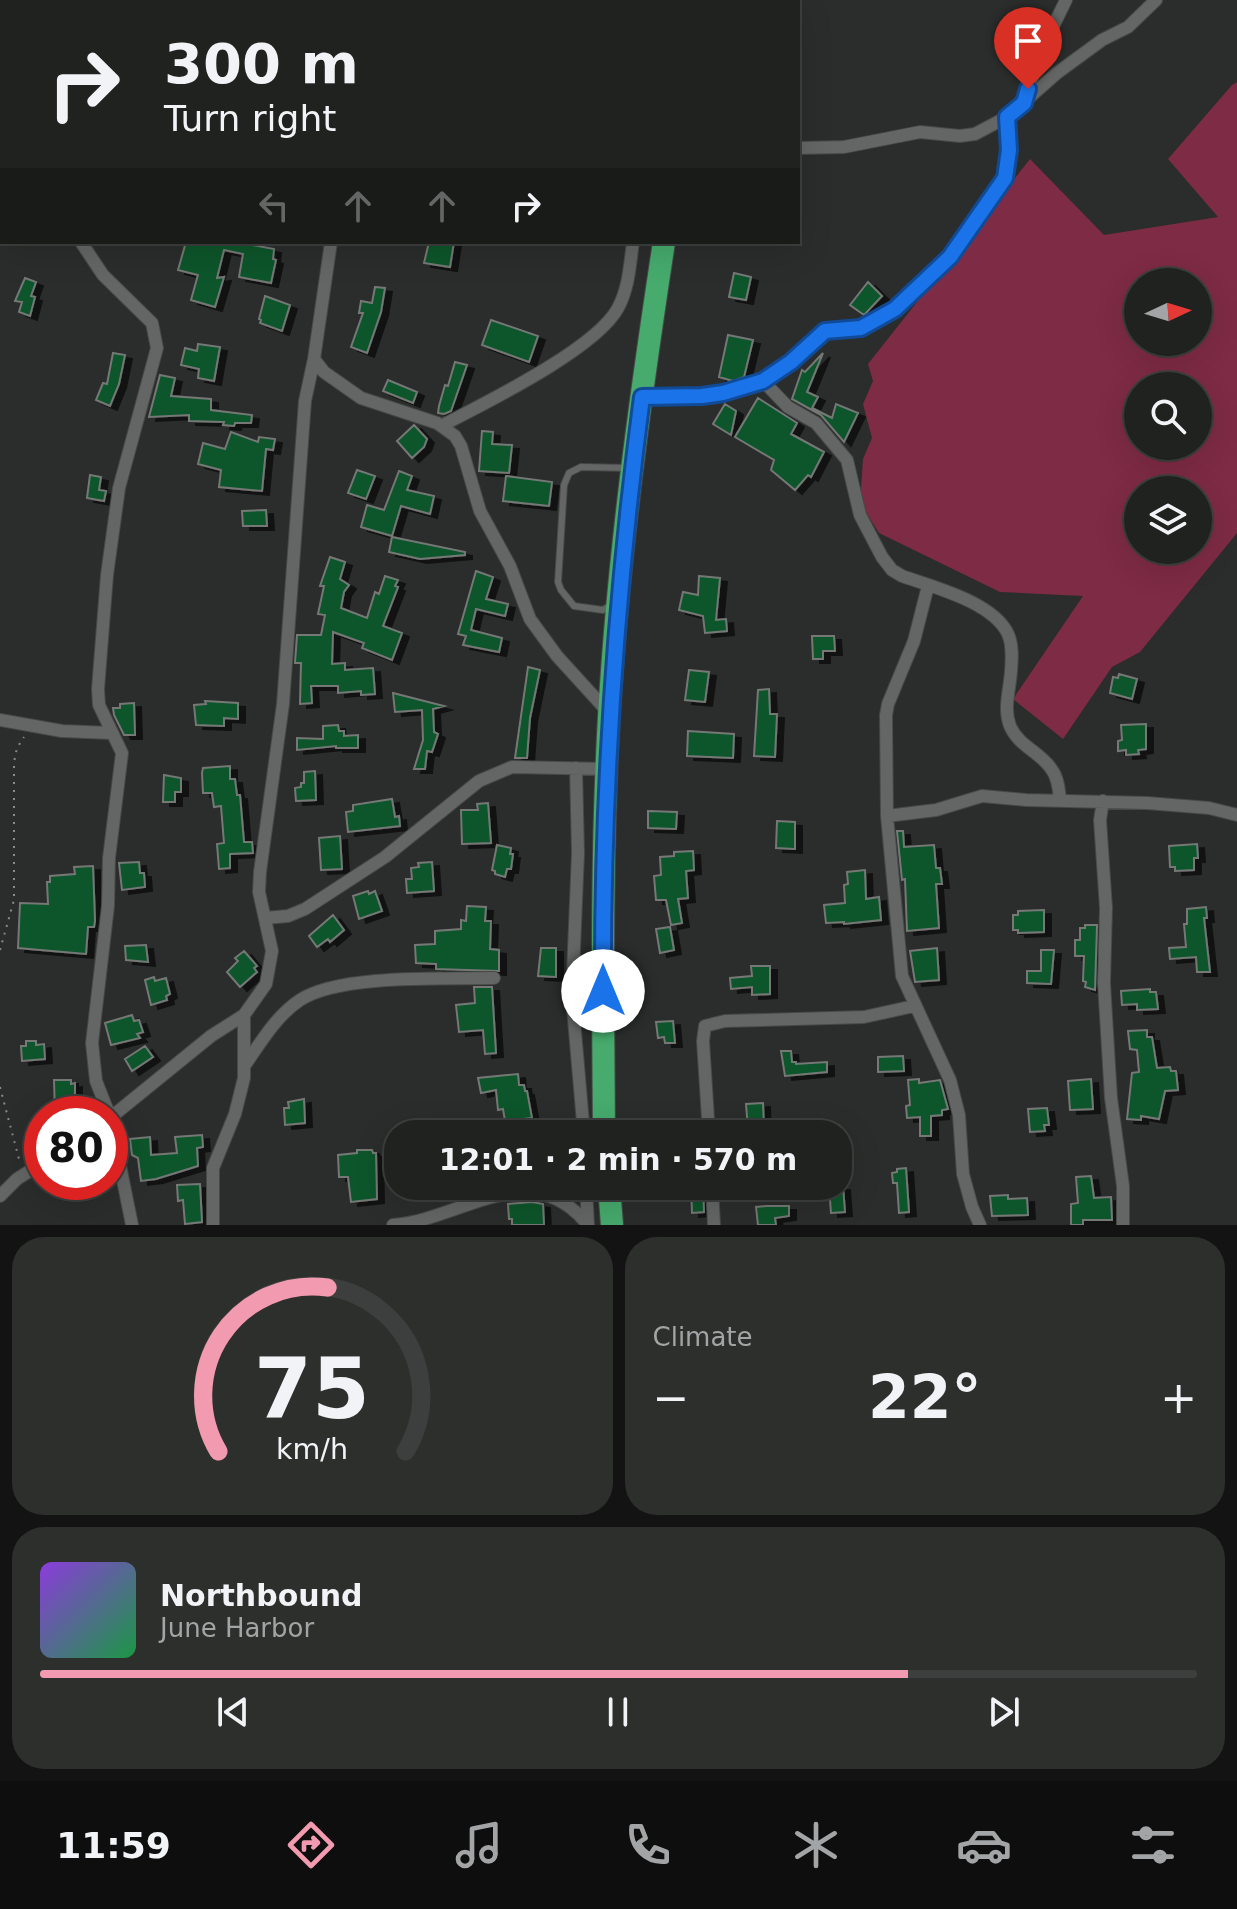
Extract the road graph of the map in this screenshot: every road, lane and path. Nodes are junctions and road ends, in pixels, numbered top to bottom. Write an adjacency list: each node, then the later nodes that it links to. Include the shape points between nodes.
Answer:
1 (1066, 0): 3 (street)
2 (1156, 0): 3 (street, via 1135,22 1102,40)
3 (1024, 103): 4 (street)
4 (1007, 117): 5 (street, via 968,135 920,132 844,147); 11 (street, via 1005,178 950,257 886,316 861,328 825,331)
5 (800, 148)
6 (82, 244): 20 (street, via 103,275 152,323 157,348 119,488 107,575 98,689)
7 (331, 244): 10 (street)
8 (633, 244): 13 (street, via 625,293 612,318 533,377)
9 (664, 244): 12 (highway)
10 (314, 359): 13 (street, via 361,398); 27 (street, via 305,401 283,704 260,872)
11 (763, 381): 12 (street, via 702,396); 15 (street, via 788,407 816,423 847,460 860,515 892,570)
12 (642, 397): 14 (highway)
13 (441, 426): 17 (street, via 461,446 480,511 510,566 530,619)
14 (632, 469): 16 (highway); 16 (lane, via 581,467 569,473 564,485 561,590 574,606 583,608 603,610)
15 (928, 586): 23 (street, via 970,602 997,619 1008,634 1012,662 1007,718 1016,737 1054,772); 26 (street, via 914,641 888,704)
16 (619, 601): 17 (highway)
17 (609, 714): 22 (highway)
18 (0, 720): 19 (street)
19 (32, 727): 20 (street); 28 (path, via 15,754 14,900)
20 (111, 733): 34 (street, via 121,763 92,1043)
21 (576, 768): 22 (street); 27 (street, via 512,767 479,781 385,857 305,909); 36 (street, via 572,997)
22 (607, 769): 37 (highway)
23 (1060, 799): 24 (street); 26 (street, via 978,796 936,810)
24 (1103, 801): 25 (street, via 1209,808); 53 (street, via 1104,983)
25 (1237, 815)
26 (887, 816): 30 (street, via 902,976)
27 (265, 918): 31 (street, via 272,951 269,977)
28 (0, 950)
29 (494, 978): 32 (street, via 377,980 328,989 301,999 275,1022)
30 (914, 1006): 38 (street, via 864,1017 705,1026); 52 (street, via 955,1097 963,1174)
31 (244, 1015): 32 (street); 35 (street)
32 (245, 1065): 46 (street, via 235,1114 213,1168)
33 (0, 1087): 39 (path)
34 (102, 1096)
35 (128, 1102)
36 (583, 1120)
37 (604, 1120)
38 (709, 1120)
39 (24, 1175): 40 (street)
40 (0, 1196)
41 (127, 1200): 45 (street)
42 (587, 1200): 49 (street)
43 (610, 1200): 50 (highway)
44 (713, 1200): 51 (street)
45 (132, 1225)
46 (213, 1225)
47 (393, 1225): 48 (street)
48 (402, 1225): 49 (street, via 518,1191 564,1202)
49 (588, 1225)
50 (612, 1225)
51 (714, 1225)
52 (980, 1225)
53 (1123, 1225)

